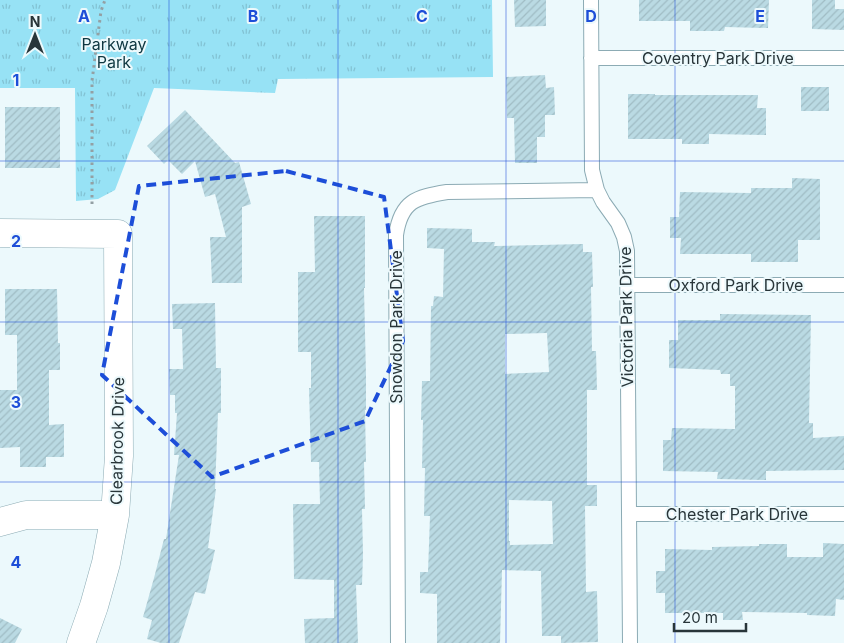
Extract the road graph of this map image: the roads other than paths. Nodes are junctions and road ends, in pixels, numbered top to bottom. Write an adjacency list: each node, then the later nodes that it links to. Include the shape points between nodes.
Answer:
1 (591, 0): 2 (lane, Victoria Park Drive)
2 (591, 58): 3 (lane, Coventry Park Drive); 4 (lane, Victoria Park Drive, via 592,170)
3 (844, 58)
4 (597, 190): 6 (lane, Victoria Park Drive, via 624,237); 13 (lane, Snowdon Park Drive, via 447,192 415,200 401,216 396,235)
5 (0, 233): 10 (street, Clearbrook Drive, via 118,234)
6 (627, 285): 7 (lane, Oxford Park Drive); 8 (lane, Victoria Park Drive)
7 (844, 285)
8 (629, 514): 9 (lane, Chester Park Drive); 14 (lane, Victoria Park Drive)
9 (844, 514)
10 (115, 515): 11 (street, via 26,516); 12 (street, Clearbrook Drive, via 106,563)
11 (0, 522)
12 (81, 643)
13 (398, 643)
14 (630, 643)

